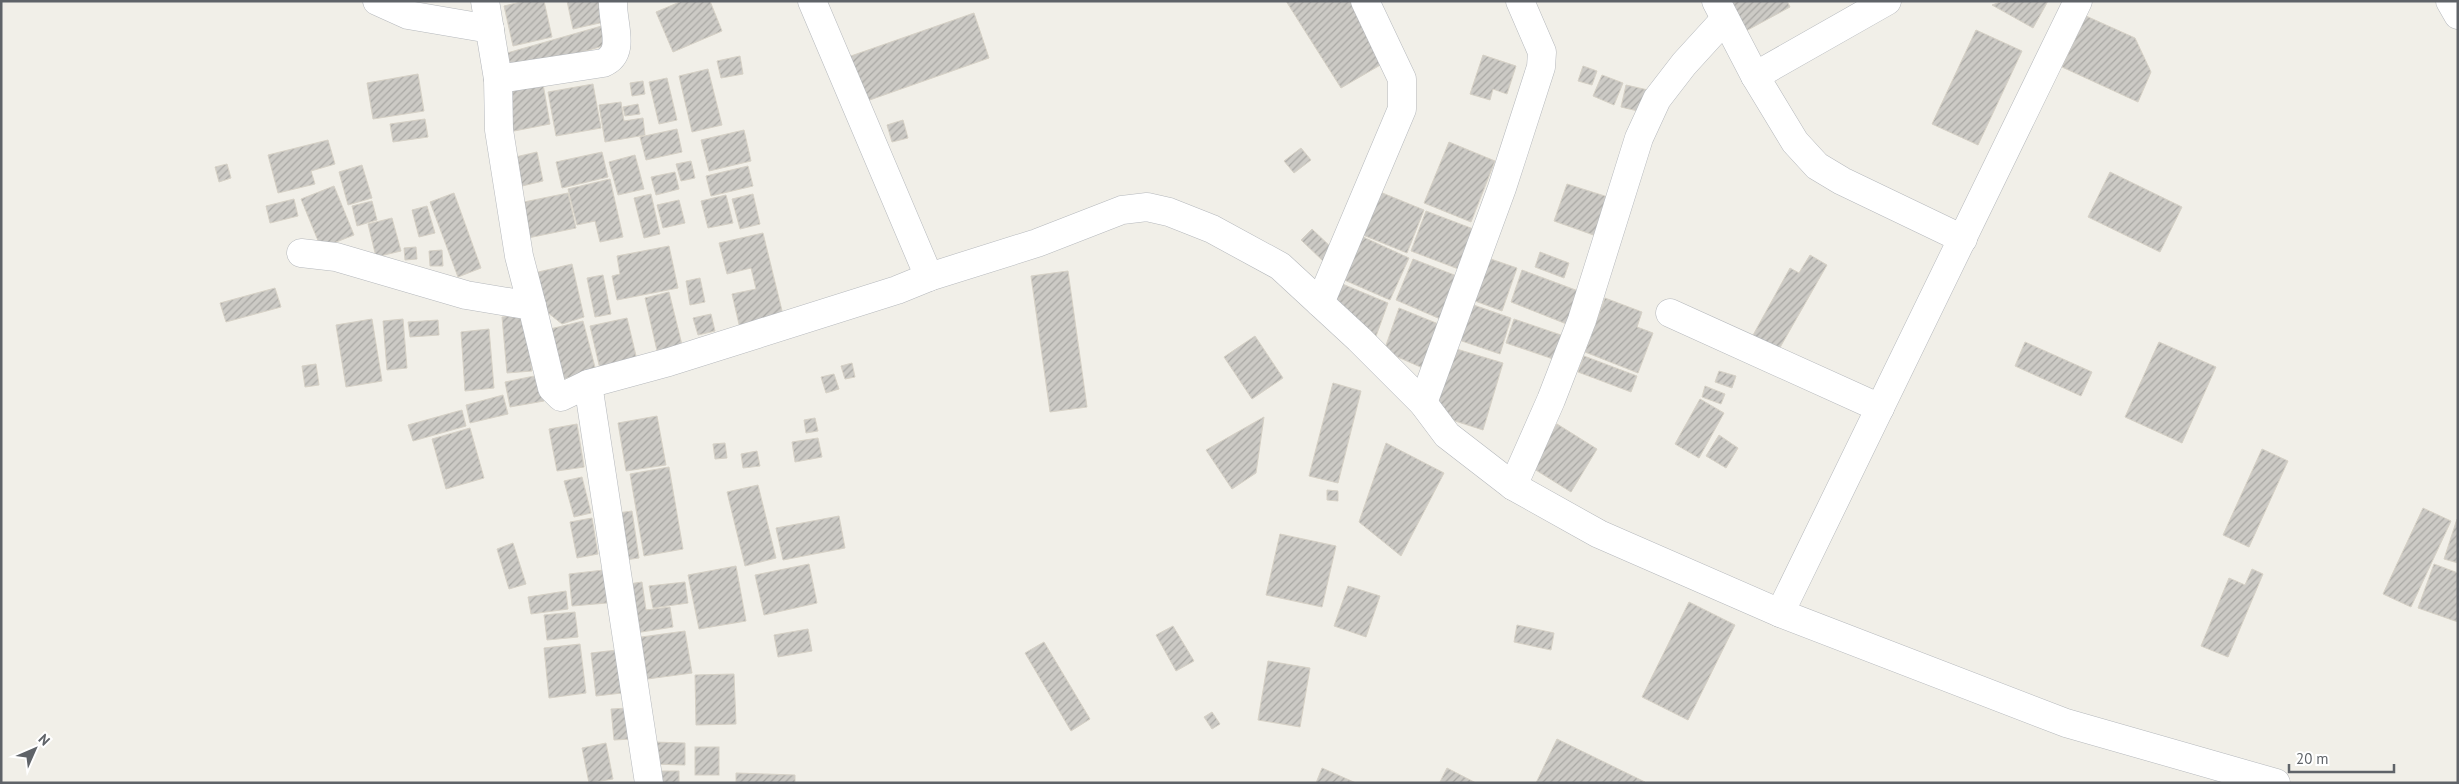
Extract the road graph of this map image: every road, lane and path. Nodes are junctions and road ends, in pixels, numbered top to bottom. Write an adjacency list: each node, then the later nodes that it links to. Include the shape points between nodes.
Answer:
1 (377, 1): 12 (street, via 408,15)
2 (485, 1): 12 (street)
3 (613, 1): 14 (street, via 617,45 612,59)
4 (812, 1): 17 (street)
5 (1365, 1): 18 (street, via 1402,79 1402,109)
6 (1520, 1): 22 (street, via 1542,52 1541,67 1502,188)
7 (1887, 1): 13 (street)
8 (2078, 1): 15 (street)
9 (2450, 1): 11 (street)
10 (1720, 10): 13 (street); 24 (street, via 1657,99 1639,138 1582,320)
11 (2458, 15)
12 (490, 29): 14 (street)
13 (1755, 76): 15 (street, via 1795,142 1817,166)
14 (498, 79): 19 (street, via 499,130 519,256)
15 (1963, 239): 23 (street)
16 (301, 253): 19 (street, via 336,257 466,295)
17 (929, 277): 18 (street, via 1122,210 1147,207 1212,229 1280,266); 21 (street, via 679,359)
18 (1320, 303): 22 (street)
19 (532, 306): 21 (street, via 552,388 561,397)
20 (1670, 313): 23 (street)
21 (588, 384): 26 (street)
22 (1423, 403): 24 (street, via 1447,435)
23 (1880, 408): 25 (street)
24 (1513, 486): 25 (street, via 1599,534)
25 (1780, 613): 27 (street, via 2066,723)
26 (649, 783)
27 (2276, 783)

